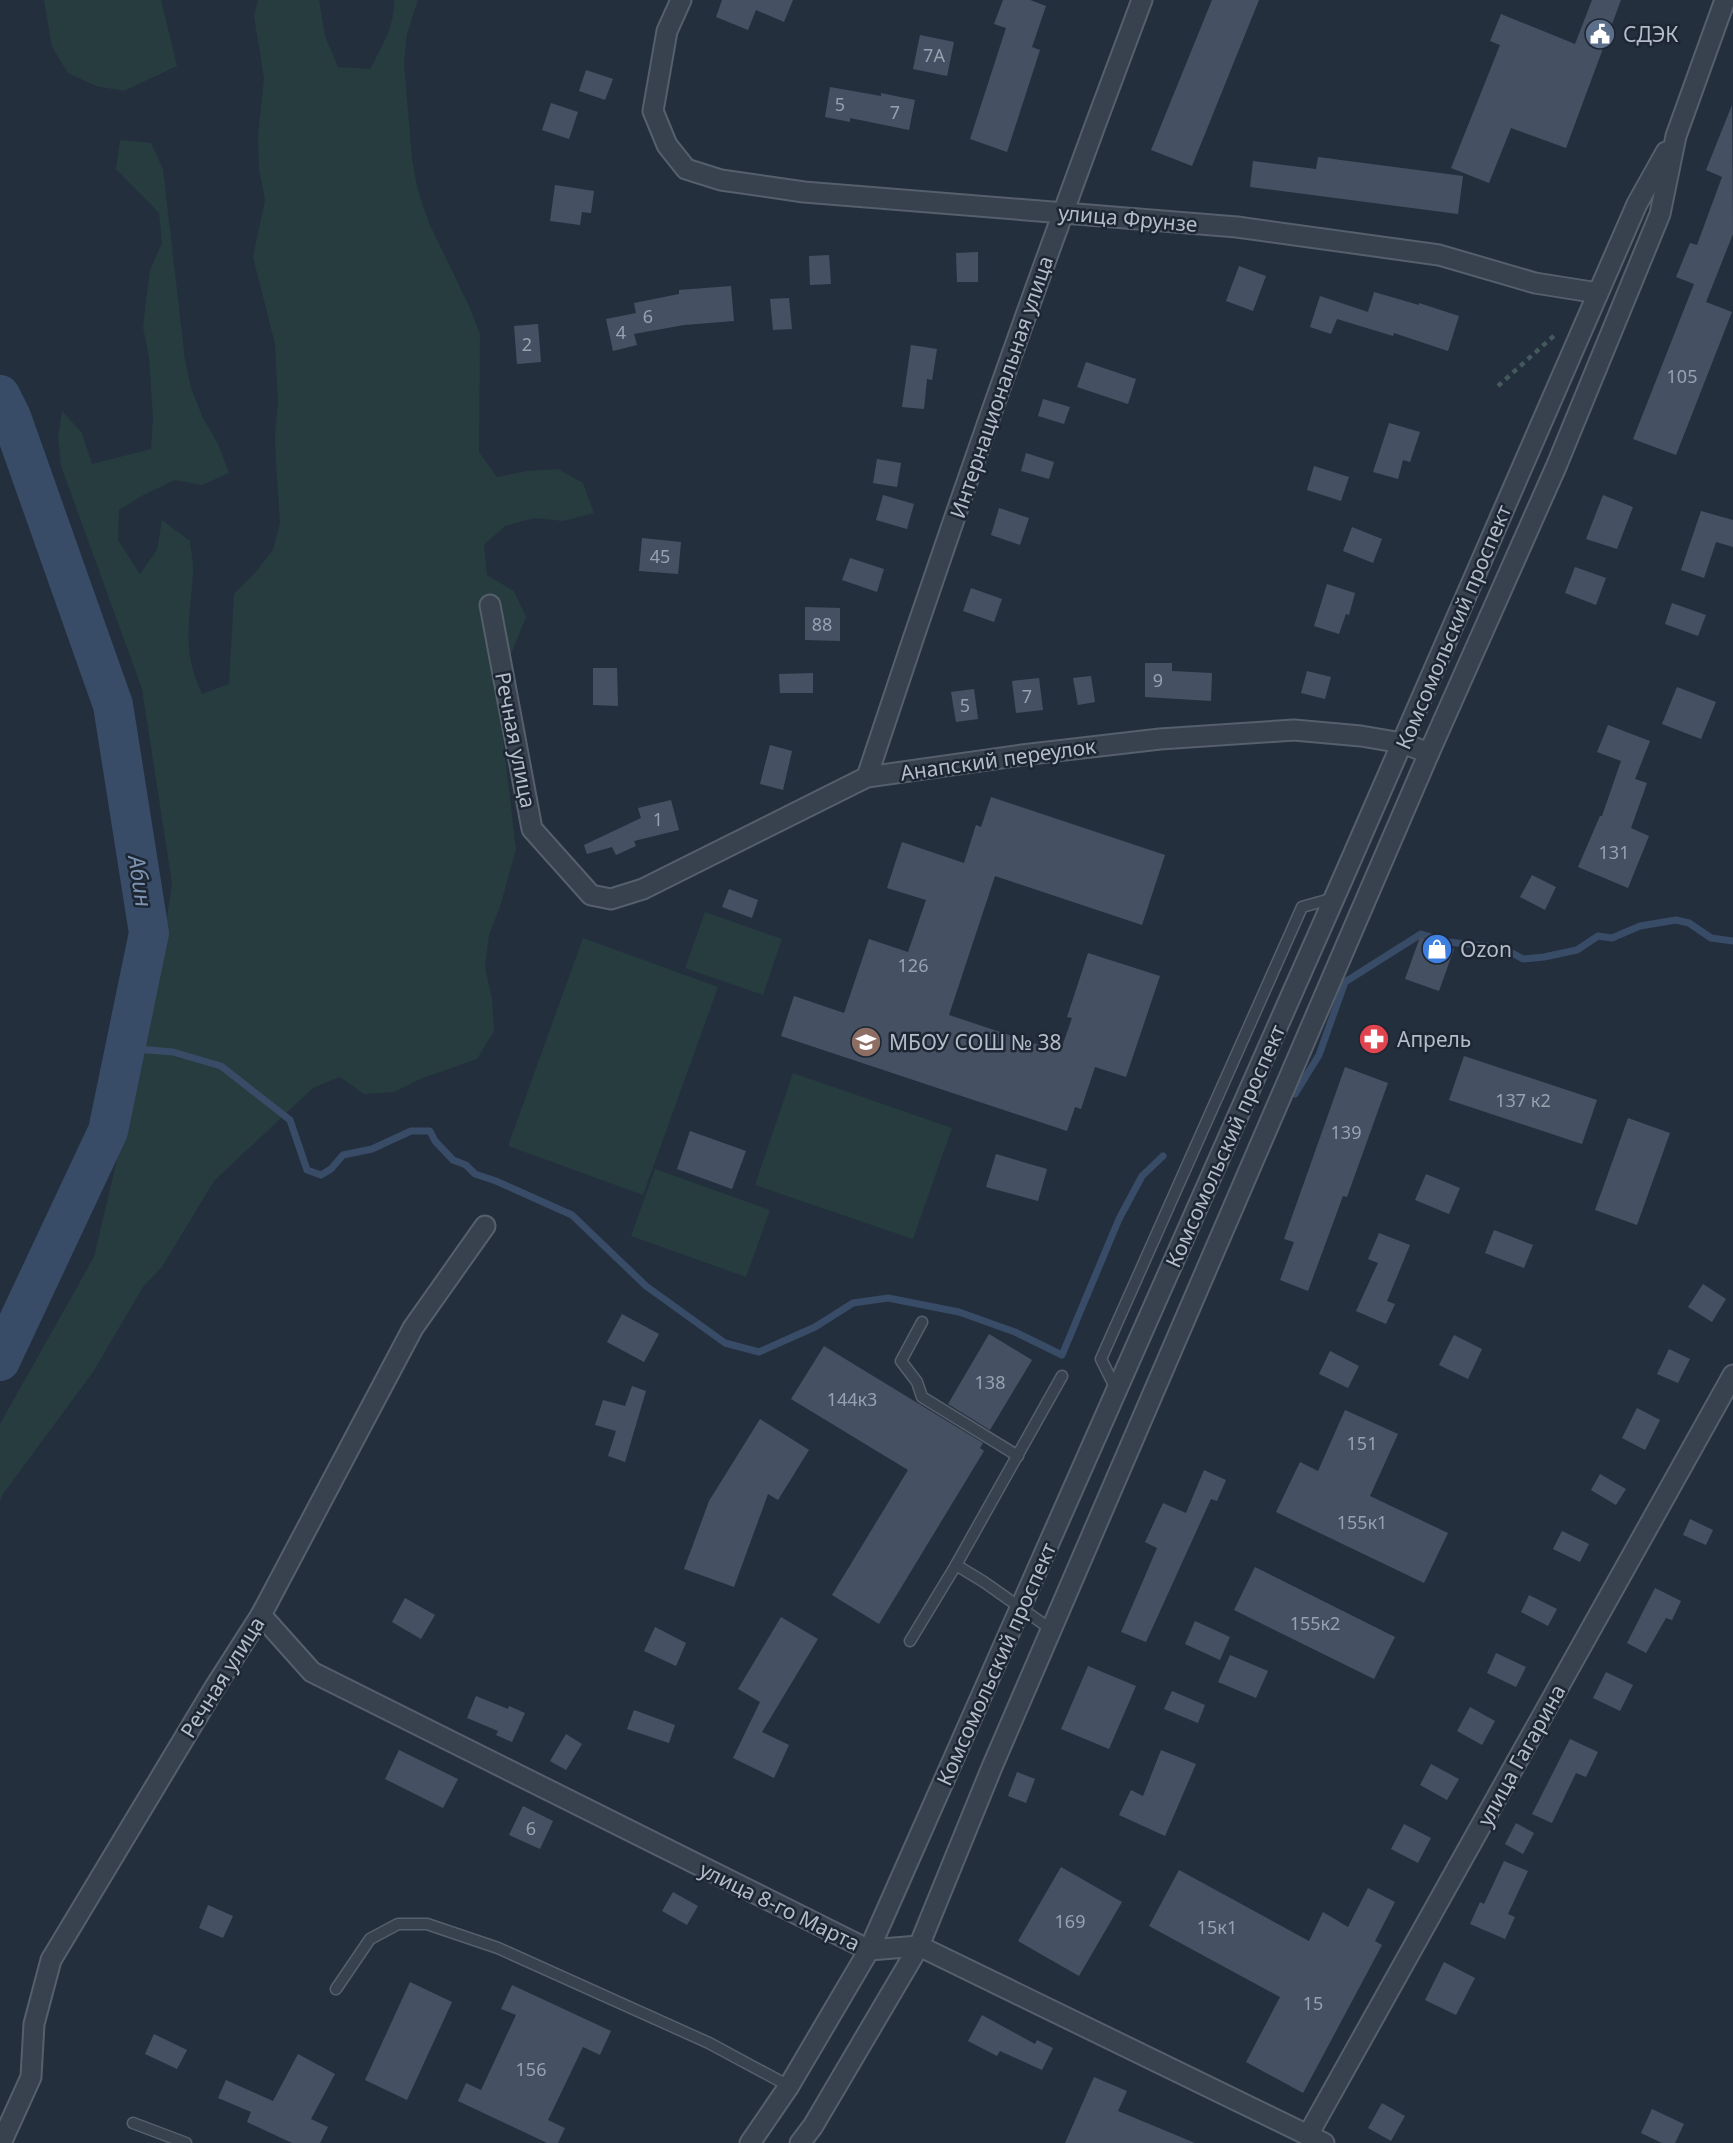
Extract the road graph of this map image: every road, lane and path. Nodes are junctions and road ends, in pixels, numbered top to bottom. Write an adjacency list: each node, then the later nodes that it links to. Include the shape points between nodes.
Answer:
1 (681, 0): 5 (street, улица Фрунзе, via 667,31 653,111 667,145 686,169 721,180 804,192)
2 (1142, 0): 5 (street, Интернациональная улица)
3 (1726, 0): 4 (street, Комсомольский проспект)
4 (1676, 136): 6 (street, Комсомольский проспект, via 1637,204); 11 (street, Комсомольский проспект, via 1660,214 1556,467)
5 (1062, 213): 6 (street, улица Фрунзе, via 1237,227 1439,255 1535,283); 12 (street, Интернациональная улица)
6 (1598, 293): 10 (street, Комсомольский проспект)
7 (1559, 331): 8 (path)
8 (1498, 386)
9 (490, 605): 13 (street, Речная улица, via 532,829)
10 (1402, 743): 11 (street, Анапский переулок); 12 (street, Анапский переулок, via 1294,730 1160,738); 14 (street, Комсомольский проспект)
11 (1429, 753): 24 (street, Комсомольский проспект)
12 (867, 777): 13 (street, Анапский переулок, via 643,889 611,899)
13 (592, 895)
14 (1334, 898): 19 (street, Комсомольский проспект); 19 (lane, via 1302,908 1101,1359)
15 (485, 1226): 23 (street, Речная улица, via 414,1328)
16 (922, 1322): 20 (lane, via 901,1360 922,1397)
17 (1733, 1375): 31 (street, улица Гагарина)
18 (1062, 1376): 20 (lane)
19 (1117, 1391): 22 (street, Комсомольский проспект)
20 (1018, 1456): 21 (lane)
21 (956, 1565): 22 (lane); 25 (lane)
22 (1021, 1608): 24 (lane); 27 (street, Комсомольский проспект)
23 (261, 1615): 27 (street, улица 8-го Марта, via 312,1672); 32 (street, Речная улица, via 51,1960 34,2024 31,2077)
24 (1052, 1630): 26 (street, Комсомольский проспект)
25 (911, 1641)
26 (919, 1946): 27 (street, улица 8-го Марта); 31 (street); 35 (street, Комсомольский проспект)
27 (869, 1950): 29 (street, Комсомольский проспект)
28 (336, 1989): 29 (lane, via 370,1939 398,1924 427,1924 498,1948 709,2043)
29 (789, 2086): 34 (street, Комсомольский проспект)
30 (133, 2123): 33 (lane)
31 (1316, 2139)
32 (1, 2143)
33 (186, 2143)
34 (750, 2143)
35 (800, 2143)

